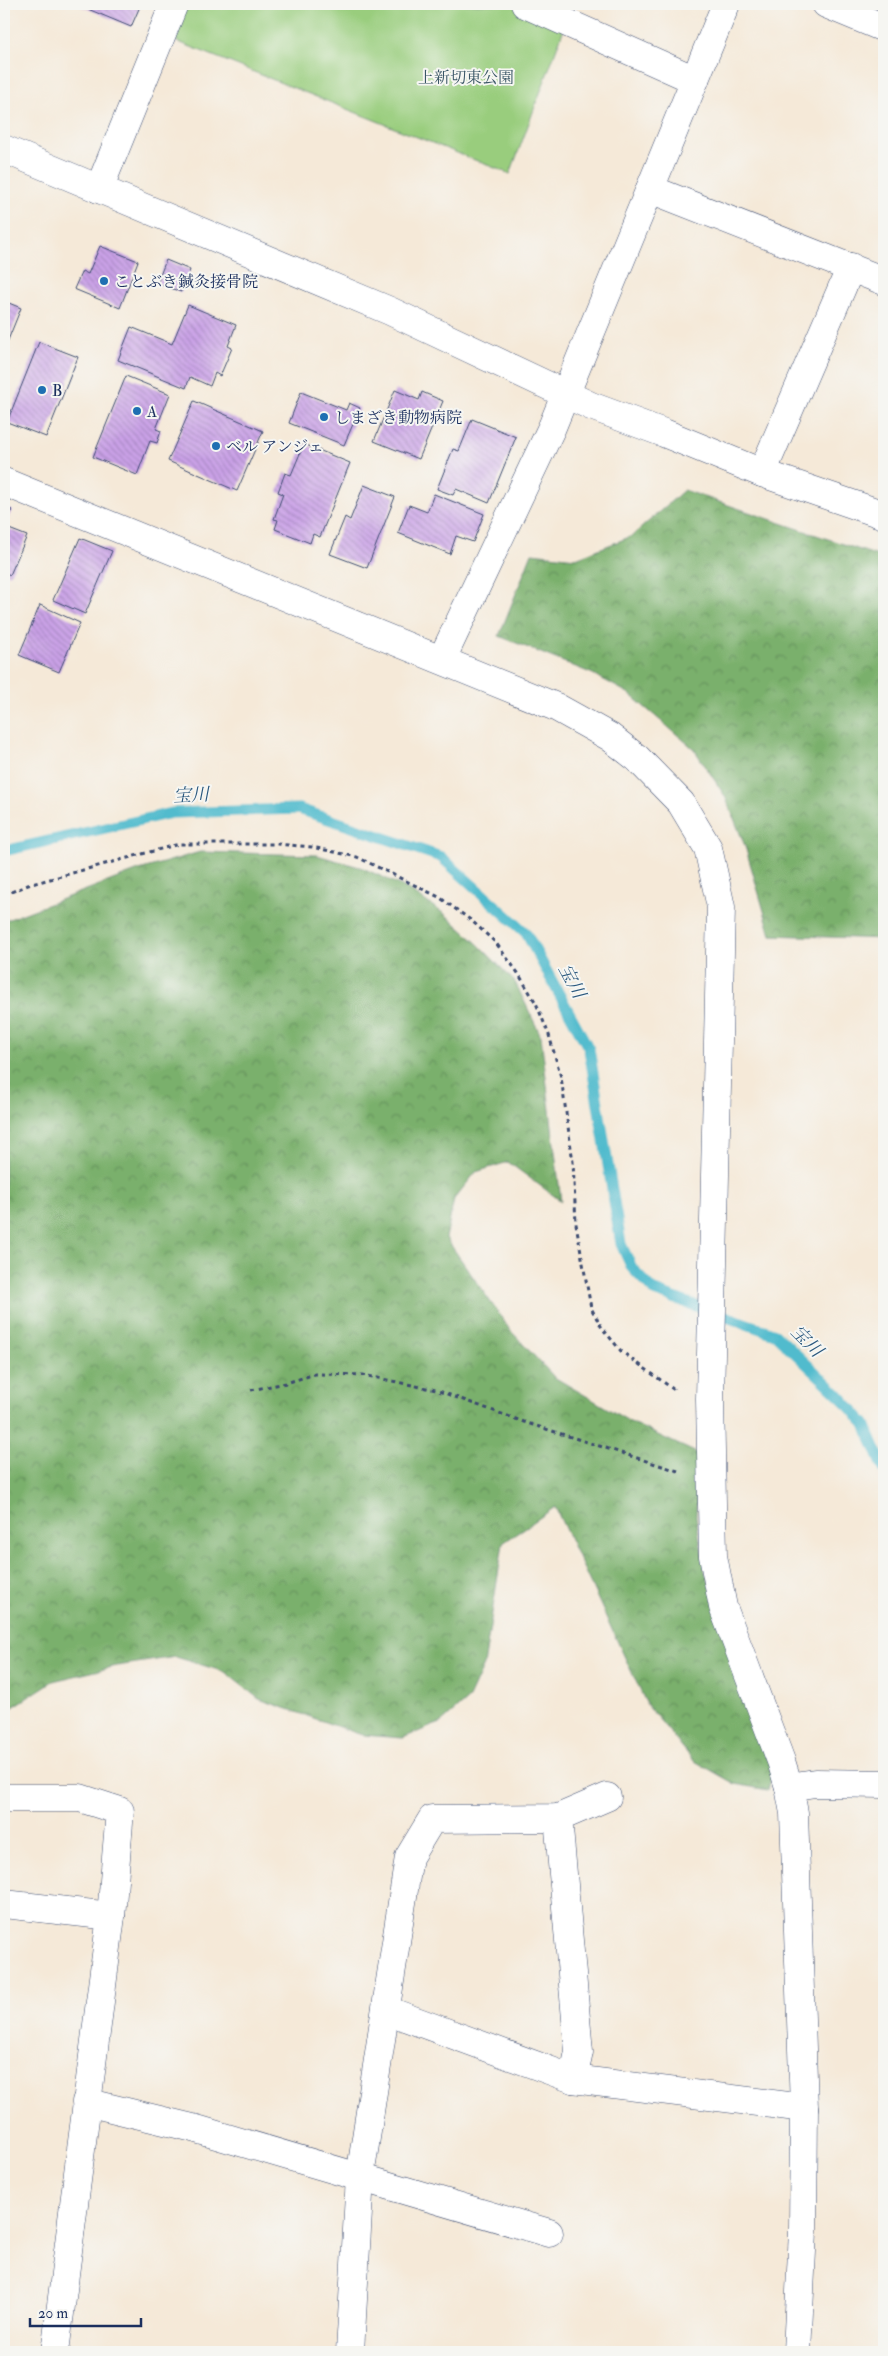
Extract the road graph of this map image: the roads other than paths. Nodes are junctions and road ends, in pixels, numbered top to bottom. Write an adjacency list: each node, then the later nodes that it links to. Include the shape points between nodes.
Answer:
1 (174, 4): 8 (street)
2 (525, 4): 6 (street)
3 (726, 4): 6 (street)
4 (826, 4): 5 (street)
5 (884, 28)
6 (695, 80): 9 (street)
7 (4, 149): 8 (street)
8 (99, 189): 12 (street, via 390,311)
9 (650, 189): 10 (street); 12 (street)
10 (851, 267): 11 (street); 13 (street)
11 (884, 281)
12 (565, 394): 13 (street); 16 (street)
13 (762, 473): 15 (street)
14 (4, 482): 16 (street)
15 (884, 515)
16 (442, 659): 18 (street, via 556,707 610,737 637,758 681,803 708,848 721,907 710,1390 713,1556 723,1607)
17 (884, 1784): 18 (street, via 815,1783)
18 (790, 1787): 27 (street, via 794,1813)
19 (607, 1797): 21 (street)
20 (4, 1798): 23 (street, via 80,1798 120,1811)
21 (558, 1818): 24 (street, via 432,1819 409,1857); 25 (street, via 579,2052)
22 (4, 1904): 23 (street)
23 (111, 1916): 26 (street)
24 (386, 2010): 25 (street); 28 (street)
25 (573, 2079): 27 (street)
26 (86, 2102): 28 (street, via 193,2128); 30 (street)
27 (804, 2108): 32 (street)
28 (360, 2177): 29 (street); 31 (street)
29 (549, 2234)
30 (56, 2352)
31 (350, 2352)
32 (798, 2352)

